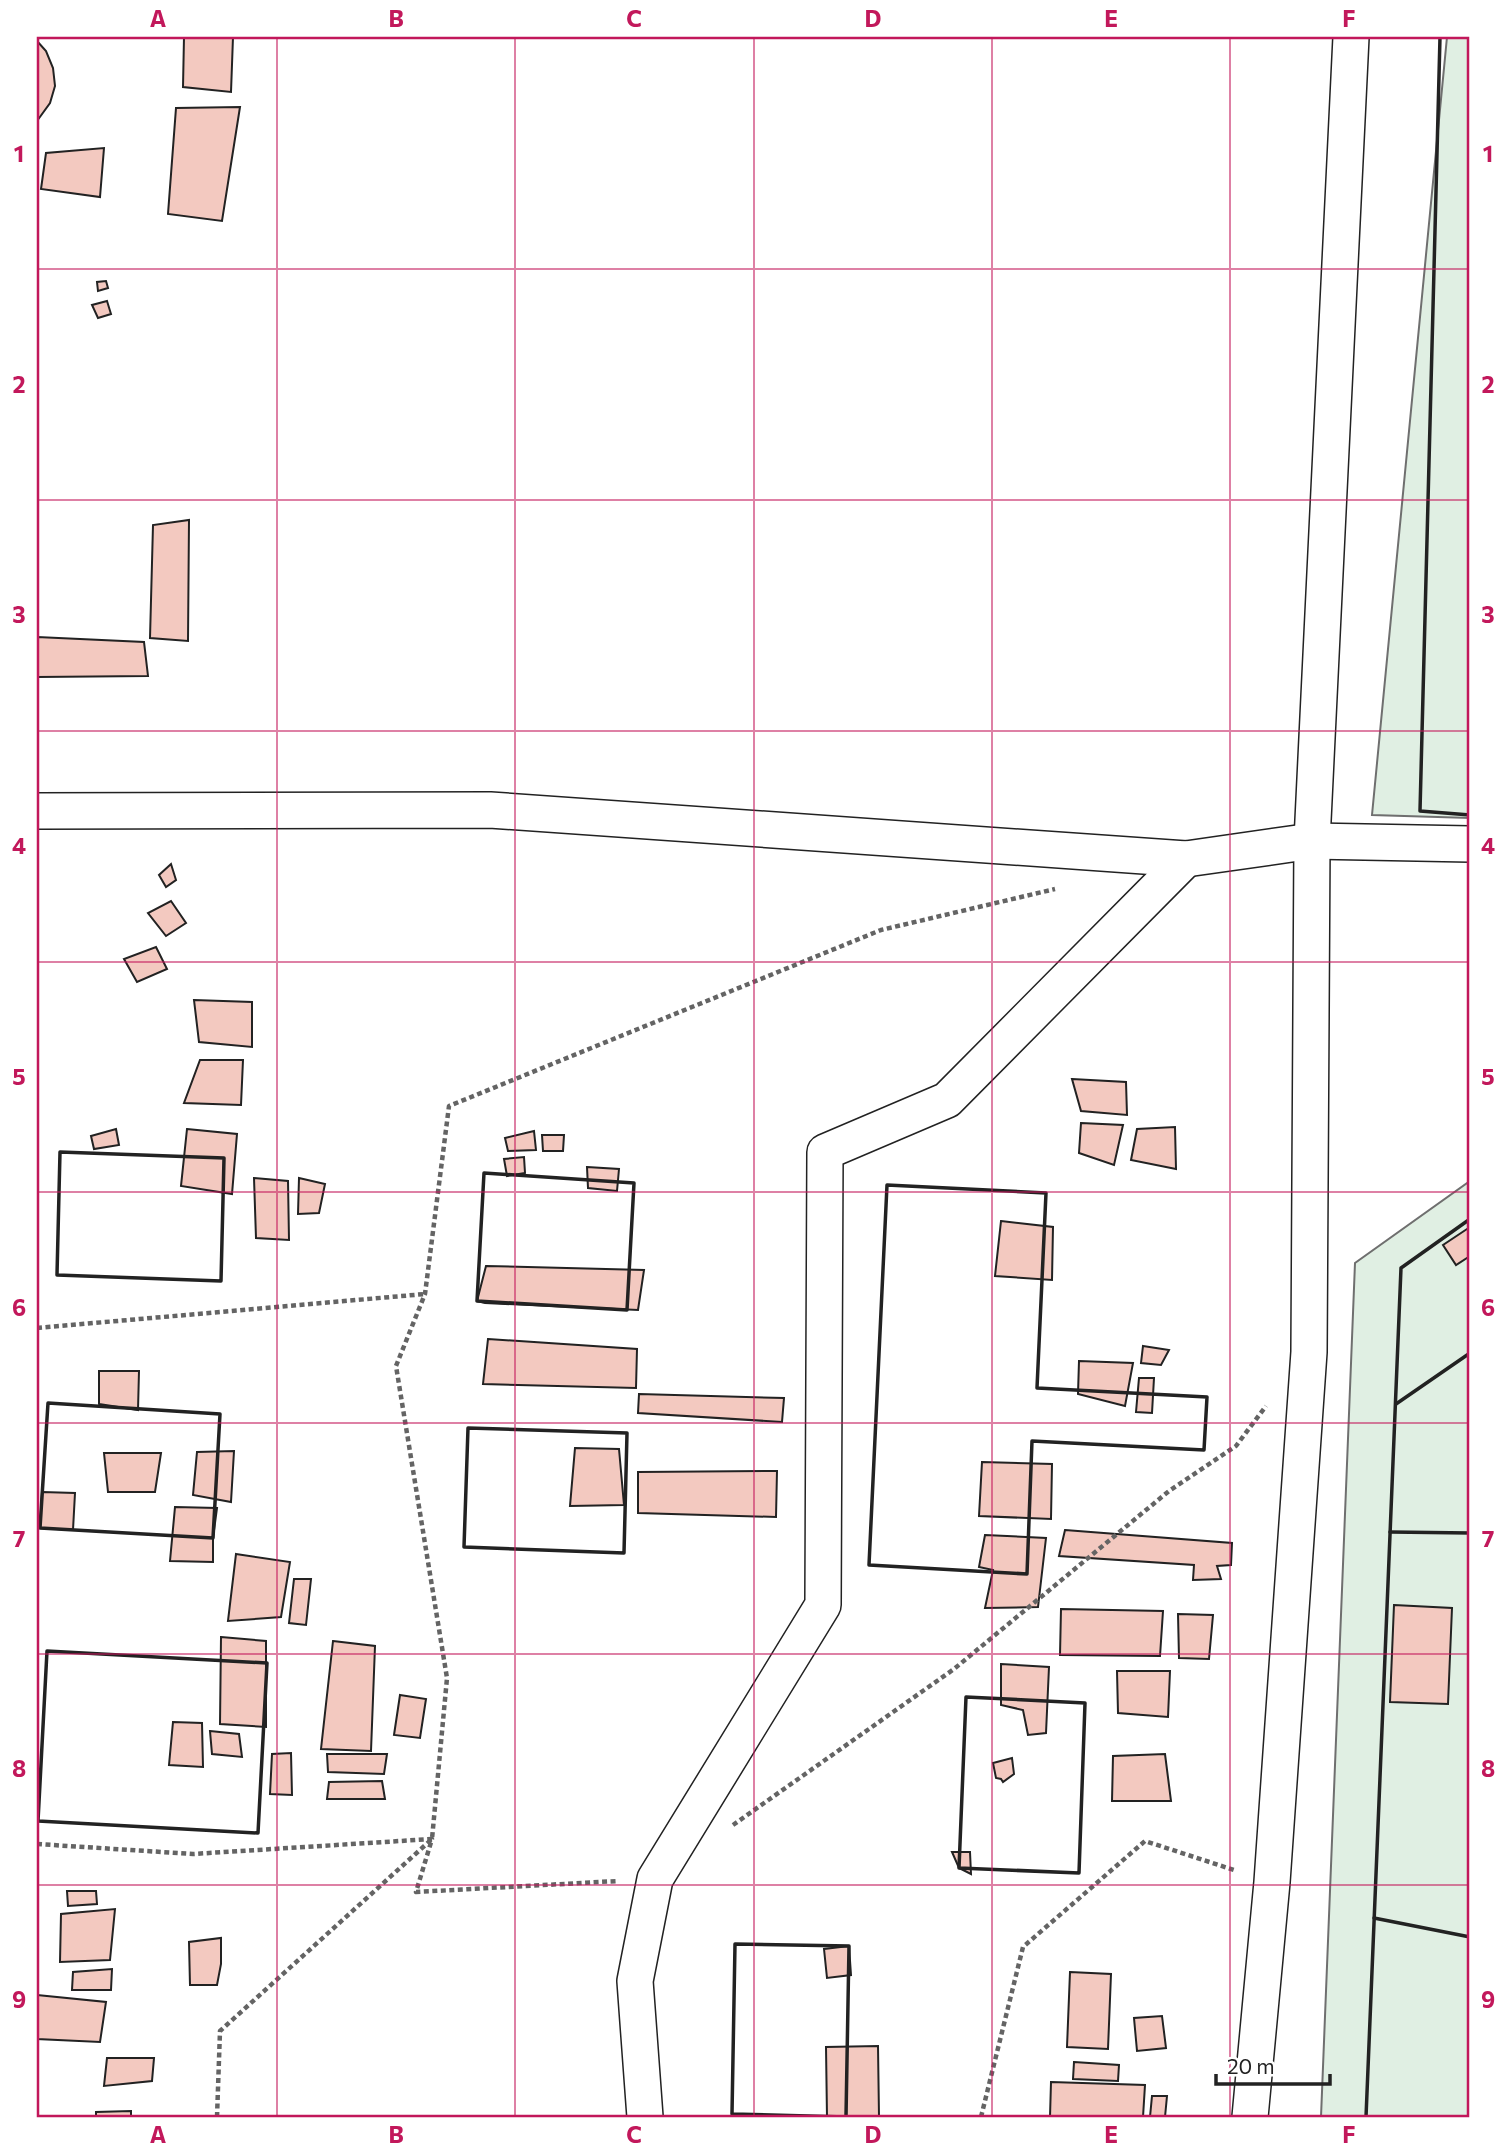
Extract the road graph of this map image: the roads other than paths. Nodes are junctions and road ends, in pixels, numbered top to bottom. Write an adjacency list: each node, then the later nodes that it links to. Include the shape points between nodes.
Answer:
1 (1351, 37): 3 (street)
2 (37, 810): 5 (street, via 490,810)
3 (1312, 841): 4 (street); 5 (street); 7 (street, via 1309,1352 1272,1882)
4 (1470, 844)
5 (1186, 859): 6 (street, via 947,1100 825,1152 823,1605 655,1879 635,1981)
6 (645, 2117)
7 (1250, 2117)

